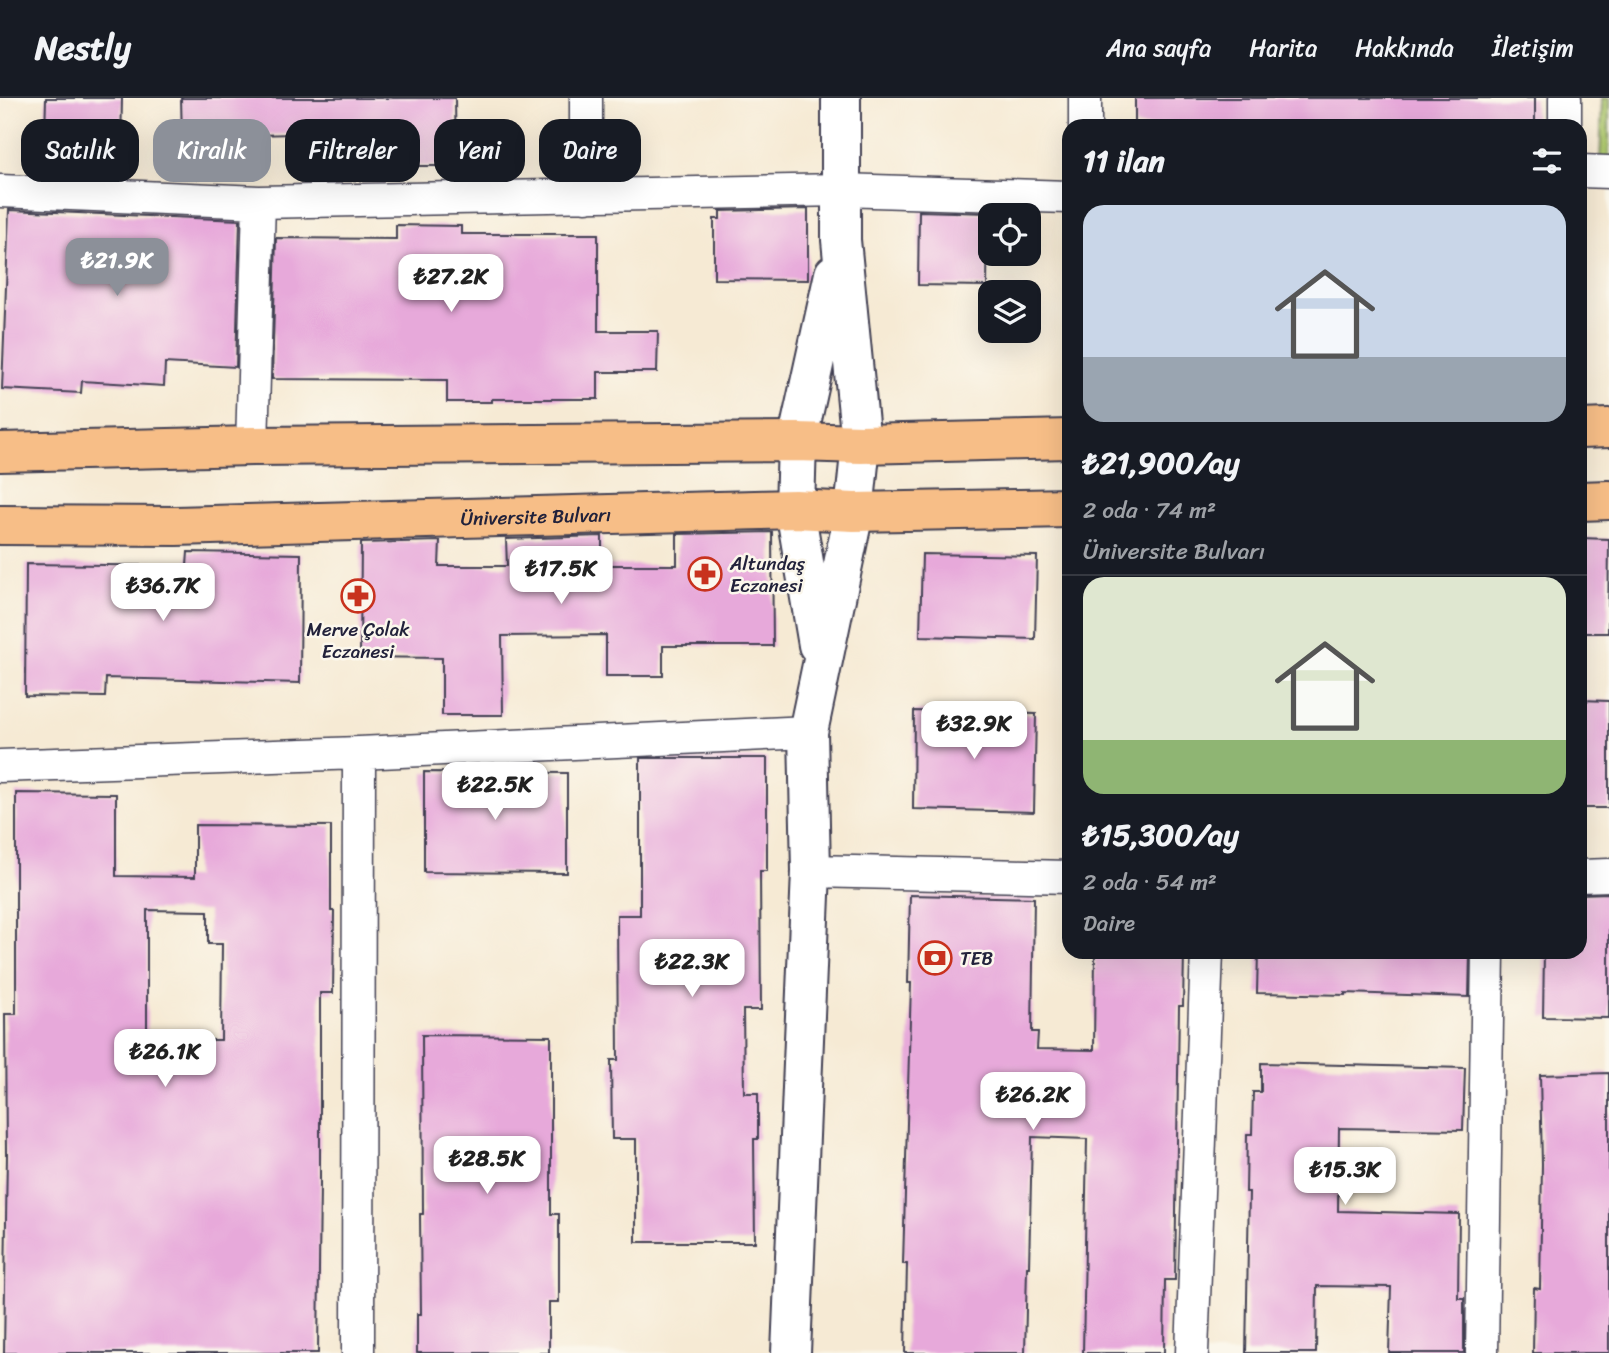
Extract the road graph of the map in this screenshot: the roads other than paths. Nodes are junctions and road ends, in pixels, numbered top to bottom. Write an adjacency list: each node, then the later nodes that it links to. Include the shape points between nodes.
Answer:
1 (586, 98): 11 (street)
2 (841, 98): 9 (street)
3 (1085, 98): 5 (street)
4 (1565, 98): 6 (street)
5 (1085, 119)
6 (1564, 119)
7 (1587, 172): 8 (street)
8 (1609, 172)
9 (841, 190): 11 (street); 12 (street); 14 (street)
10 (0, 191): 13 (street)
11 (586, 196): 13 (street)
12 (1062, 197)
13 (259, 202): 20 (street)
14 (841, 240): 18 (street); 19 (street)
15 (1609, 428): 16 (main road)
16 (1587, 429)
17 (1062, 439): 19 (main road)
18 (797, 442): 19 (main road); 20 (main road); 25 (street)
19 (861, 443): 26 (street)
20 (252, 446): 21 (main road)
21 (0, 452)
22 (1609, 500): 23 (main road)
23 (1587, 501)
24 (1062, 508): 26 (main road, Üniversite Bulvarı)
25 (795, 509): 26 (main road, Üniversite Bulvarı); 27 (main road, Üniversite Bulvarı, via 176,526); 28 (street)
26 (854, 512): 28 (street)
27 (0, 525)
28 (821, 668): 29 (street)
29 (808, 732): 30 (street); 32 (street)
30 (359, 752): 31 (street); 38 (street)
31 (0, 766)
32 (811, 871): 35 (street); 39 (street)
33 (1609, 875): 34 (street)
34 (1587, 876)
35 (1062, 877)
36 (1207, 959): 40 (street)
37 (1488, 959): 41 (street)
38 (358, 1353)
39 (791, 1353)
40 (1192, 1353)
41 (1482, 1353)

